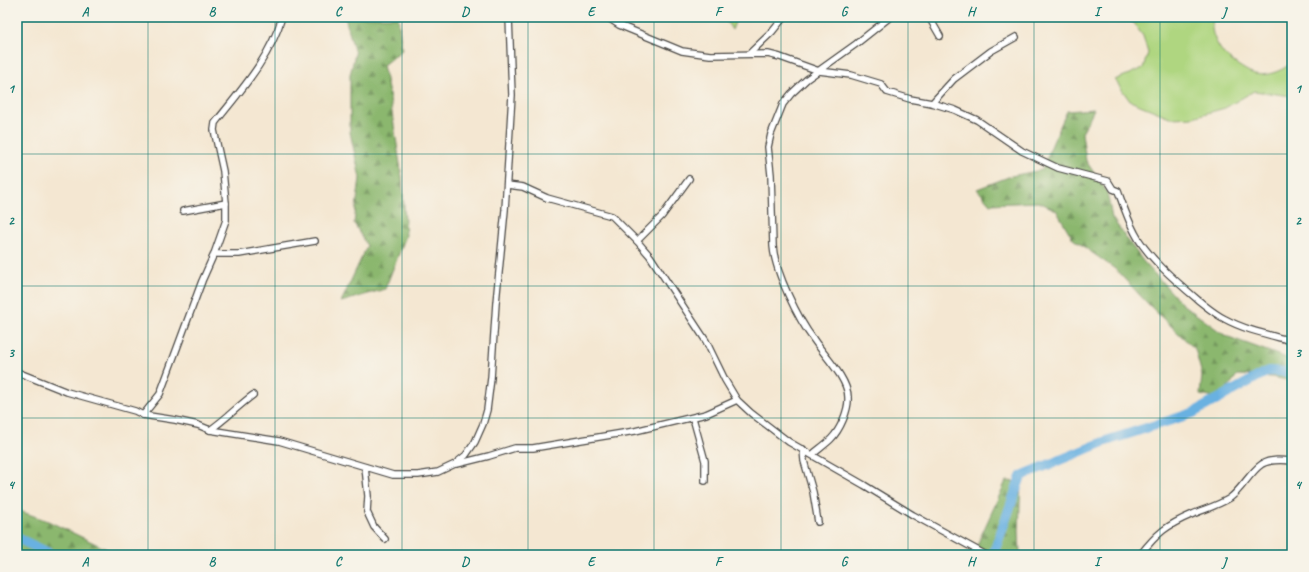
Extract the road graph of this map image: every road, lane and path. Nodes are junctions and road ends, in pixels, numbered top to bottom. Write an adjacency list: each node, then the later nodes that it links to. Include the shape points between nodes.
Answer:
1 (282, 17): 14 (street, via 262,60 215,123)
2 (509, 17): 13 (street, via 512,95)
3 (607, 17): 9 (street, via 619,25 682,51 710,55)
4 (784, 17): 9 (street)
5 (890, 17): 10 (street)
6 (929, 17): 7 (street)
7 (940, 36)
8 (1016, 37): 11 (street, via 991,51 954,79)
9 (750, 53): 10 (street, via 780,57)
10 (819, 71): 11 (street, via 851,75 881,84 888,92); 27 (street, via 787,99 768,147 775,258 797,313 847,388 847,408 839,427 832,438)
11 (932, 103): 19 (street, via 973,118 1022,151 1058,168 1108,181 1118,191 1139,240 1181,286 1226,320)
12 (689, 178): 17 (street, via 662,216)
13 (507, 185): 17 (street, via 523,186 547,198 612,216); 29 (street, via 487,410 475,442)
14 (226, 202): 15 (street); 18 (street, via 226,220)
15 (183, 211)
16 (315, 241): 18 (street, via 239,254)
17 (637, 241): 22 (street, via 650,256 706,341)
18 (214, 254): 23 (street, via 160,394)
19 (1292, 341)
20 (17, 372): 23 (street, via 67,392)
21 (253, 395): 25 (street)
22 (737, 400): 24 (street); 26 (street, via 789,442)
23 (143, 415): 25 (street, via 198,425)
24 (693, 418): 29 (street, via 588,440 515,448); 31 (street, via 705,461)
25 (210, 430): 30 (street, via 279,441)
26 (803, 449): 27 (street); 32 (street)
27 (813, 454): 34 (street)
28 (1292, 461): 35 (street, via 1271,461 1261,464 1230,497 1164,529)
29 (455, 464): 30 (street, via 438,472 418,475 393,475)
30 (365, 467): 33 (street, via 367,512 374,526)
31 (705, 481)
32 (818, 522)
33 (386, 539)
34 (986, 555)
35 (1140, 555)

